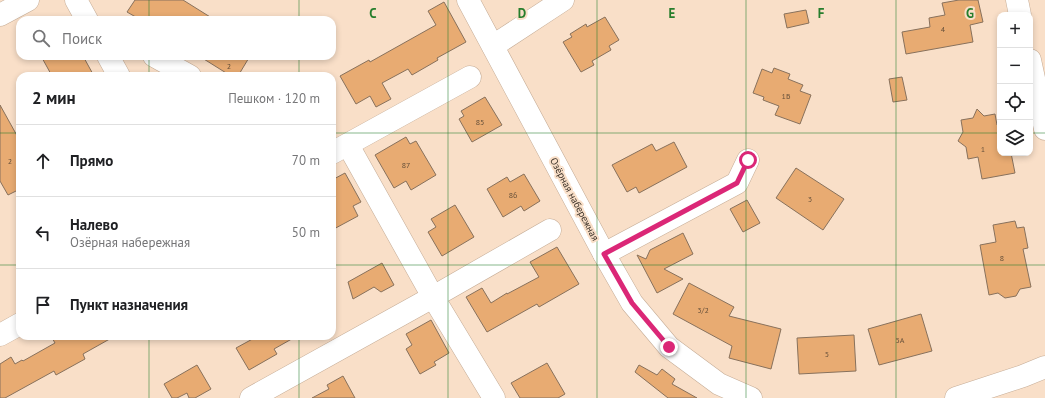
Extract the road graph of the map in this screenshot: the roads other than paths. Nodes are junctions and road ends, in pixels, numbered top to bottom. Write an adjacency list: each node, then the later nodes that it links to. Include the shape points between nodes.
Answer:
1 (28, 0): 6 (street)
2 (468, 0): 7 (street, Озёрная набережная)
3 (563, 0): 7 (street)
4 (1017, 0): 5 (street)
5 (1019, 12)
6 (0, 15)
7 (492, 46): 18 (street, Озёрная набережная)
8 (110, 60): 10 (street)
9 (161, 60): 11 (street)
10 (117, 72)
11 (183, 72)
12 (1033, 74): 14 (street)
13 (470, 77): 15 (street)
14 (1045, 129)
15 (340, 149): 19 (street)
16 (748, 160): 18 (street, via 737,183)
17 (550, 230): 19 (street)
18 (604, 254): 25 (street, Озёрная набережная, via 632,303 669,347 719,384)
19 (433, 297): 23 (street); 24 (street)
20 (16, 326): 21 (street)
21 (0, 335)
22 (1045, 367): 26 (street)
23 (251, 398)
24 (494, 398)
25 (751, 398)
26 (956, 398)

